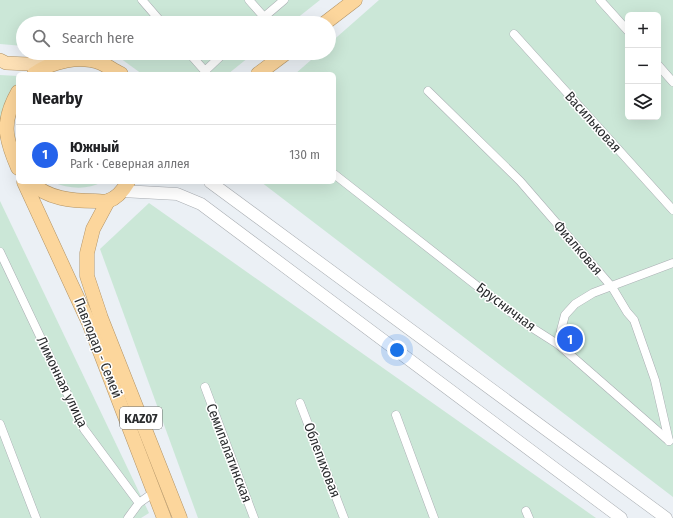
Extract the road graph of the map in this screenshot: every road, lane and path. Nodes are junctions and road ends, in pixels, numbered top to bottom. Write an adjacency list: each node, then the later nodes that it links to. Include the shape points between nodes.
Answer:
1 (142, 0): 6 (street)
2 (249, 0): 7 (street)
3 (284, 0): 8 (street)
4 (355, 0): 9 (highway)
5 (600, 0): 10 (street)
6 (156, 16)
7 (263, 16)
8 (265, 16)
9 (334, 16)
10 (625, 28)
11 (514, 34): 34 (street, Васильковая)
12 (0, 60): 18 (main road, via 6,63)
13 (72, 60): 18 (highway)
14 (83, 60): 21 (highway, via 100,63)
15 (195, 60): 16 (street, via 205,71)
16 (217, 60)
17 (277, 60): 22 (highway)
18 (50, 65): 20 (highway)
19 (661, 68): 23 (street)
20 (38, 72)
21 (117, 72)
22 (261, 72)
23 (673, 82)
24 (428, 91): 37 (street, Фиалковая, via 520,182)
25 (16, 96): 26 (highway, via 11,106)
26 (4, 141): 27 (highway)
27 (16, 164)
28 (336, 176): 38 (street, Брусничная, via 523,322)
29 (25, 184): 44 (highway, Павлодар - Семей / KAZ07, via 90,322)
30 (33, 184): 33 (highway, via 57,198)
31 (213, 184): 54 (main road)
32 (125, 187): 33 (highway, KAZ07); 53 (main road, via 177,194 201,204)
33 (108, 200): 49 (highway, Павлодар - Семей / KAZ07, via 93,229 87,253 87,276)
34 (673, 210)
35 (0, 252): 45 (street, Лимонная улица, via 84,429)
36 (673, 263): 37 (street)
37 (612, 287): 38 (street, via 593,293 575,304 565,315); 43 (street, Фиалковая, via 634,320 655,380)
38 (559, 345): 43 (street, Брусничная)
39 (205, 387): 50 (street, Семипалатинская)
40 (300, 403): 51 (street, Облепиховая)
41 (396, 415): 52 (street)
42 (0, 424): 46 (street)
43 (671, 443)
44 (153, 492): 45 (street); 48 (highway, Павлодар - Семей / KAZ07)
45 (139, 503): 47 (street)
46 (36, 518)
47 (128, 518)
48 (164, 518)
49 (180, 518)
50 (254, 518)
51 (344, 518)
52 (434, 518)
53 (621, 518)
54 (666, 518)

